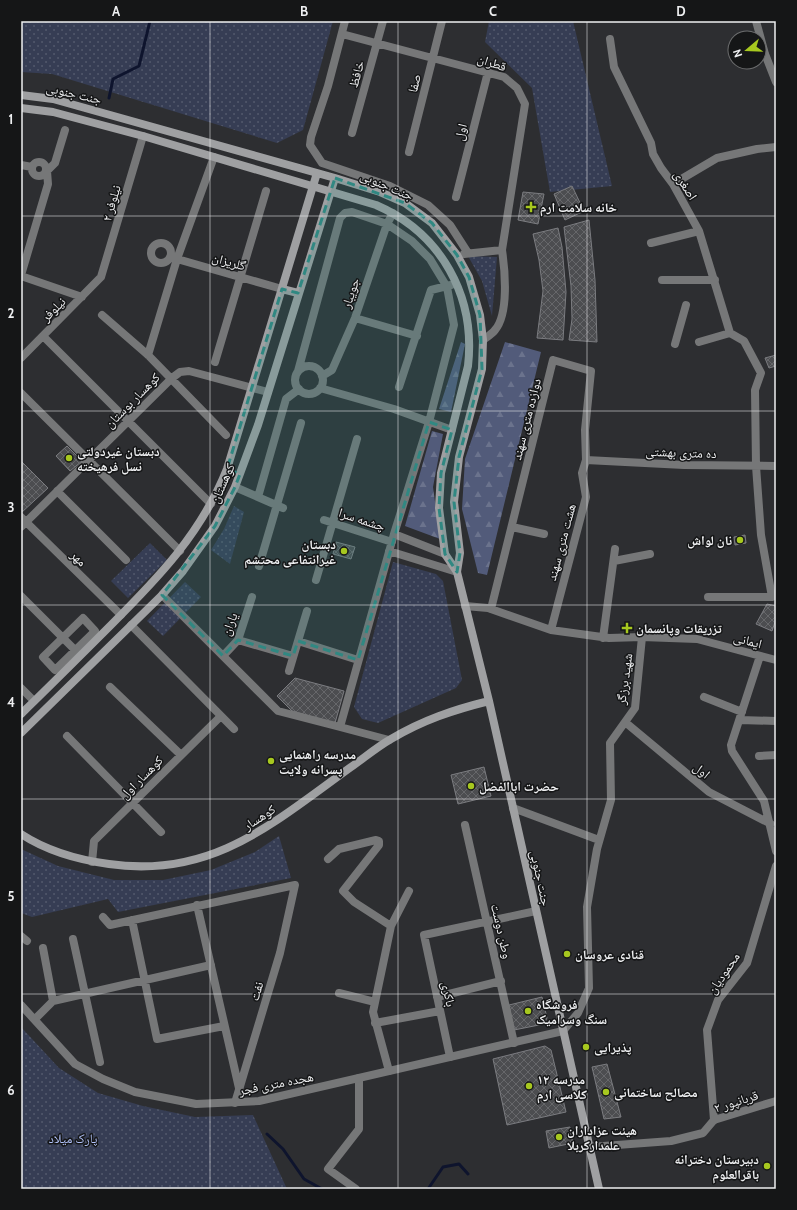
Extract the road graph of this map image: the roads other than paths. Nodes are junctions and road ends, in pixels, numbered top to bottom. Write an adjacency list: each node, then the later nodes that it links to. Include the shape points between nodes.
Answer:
1 (345, 21): 5 (street)
2 (383, 21): 7 (street, خافظ)
3 (442, 21): 8 (street, صفا)
4 (756, 21): 10 (street)
5 (342, 34): 7 (street, قطران); 33 (street, via 310,145 322,163 390,186 428,205 450,225)
6 (610, 39): 23 (street, اصغری, via 614,67 651,143 653,154)
7 (377, 42): 8 (street, قطران); 14 (street, خافظ)
8 (432, 58): 9 (street, قطران); 17 (street, صفا)
9 (488, 72): 27 (street, اول); 32 (street, قطران, via 504,77 517,88 525,104)
10 (776, 82)
11 (21, 95): 21 (main road, جنت جنوبی, via 53,99)
12 (21, 108): 15 (main road, جنت جنوبی, via 53,112)
13 (65, 130): 20 (street, via 54,163)
14 (352, 133)
15 (143, 136): 18 (main road, جنت جنوبی); 37 (street, نیلوفر ۲)
16 (776, 147): 23 (street, via 717,158)
17 (409, 152)
18 (214, 157): 24 (main road, جنت جنوبی); 35 (street)
19 (21, 165): 20 (street, via 32,167 34,163 42,162 46,165)
20 (46, 171): 36 (street, via 48,184)
21 (317, 173): 22 (main road, جنت جنوبی); 24 (main road, کوهستان)
22 (334, 178): 26 (main road, کوهستان); 34 (main road, جنت جنوبی, via 380,192 405,203 432,223)
23 (673, 184): 30 (street, اصغری)
24 (312, 186): 26 (main road, جنت جنوبی); 43 (main road, کوهستان)
25 (266, 191): 38 (street)
26 (330, 191): 28 (main road, جنت جنوبی); 44 (main road, کوهستان)
27 (456, 197)
28 (393, 213): 29 (street, جویبار); 41 (main road, جنت جنوبی, via 422,233 443,259)
29 (387, 224): 42 (street, via 412,241 430,259); 48 (street, جویبار); 58 (street, via 352,212 340,218)
30 (699, 231): 31 (street); 40 (street, اصغری)
31 (651, 243)
32 (502, 250): 33 (street); 52 (street, قطران, via 506,278 504,308 496,330)
33 (468, 253): 34 (street)
34 (457, 255): 52 (main road, جنت جنوبی, via 469,277 480,315)
35 (174, 258): 38 (street, گلریزان); 55 (street)
36 (21, 275): 45 (street)
37 (101, 277): 45 (street, نیلوفر)
38 (241, 277): 43 (street, گلریزان); 57 (street)
39 (662, 280): 40 (street)
40 (715, 280): 49 (street, اصغری)
41 (457, 283): 42 (street); 70 (main road, جنت جنوبی, via 468,317 469,351 468,366)
42 (446, 287): 51 (street, via 431,290); 68 (street, via 454,325)
43 (282, 289): 44 (main road); 61 (main road, کوهستان)
44 (298, 293): 65 (main road, کوهستان)
45 (82, 297): 50 (street, نیلوفر)
46 (686, 305): 54 (street)
47 (102, 315): 55 (street)
48 (355, 318): 51 (street); 59 (street, جویبار, via 332,370)
49 (730, 333): 53 (street); 75 (street, via 744,341 761,372 754,390)
50 (43, 336): 56 (street, نیلوفر); 67 (street)
51 (416, 336): 62 (street)
52 (483, 340): 98 (main road, جنت جنوبی, via 482,369 459,457 454,502 460,553)
53 (699, 342)
54 (675, 344)
55 (148, 355): 60 (street)
56 (21, 358)
57 (215, 362)
58 (298, 371): 59 (street, via 304,367 311,367 318,370); 64 (street, via 295,378)
59 (322, 376): 63 (street)
60 (172, 378): 61 (street, کوهسار بوستان, via 180,372 189,371); 67 (street, کوهسار بوستان); 71 (street)
61 (253, 387): 65 (street, کوهسار بوستان); 77 (main road, کوهستان)
62 (399, 387)
63 (320, 388): 64 (street, via 306,394); 68 (street)
64 (299, 389): 81 (street, via 286,399)
65 (268, 392): 78 (main road, کوهستان)
66 (21, 393): 73 (street)
67 (129, 421): 73 (street, کوهسار بوستان); 82 (street)
68 (429, 422): 70 (street); 89 (street)
69 (301, 423): 83 (street)
70 (452, 430): 93 (main road, جنت جنوبی, via 441,473 439,508)
71 (226, 435)
72 (357, 439): 86 (street)
73 (89, 460): 80 (street, کوهسار بوستان); 92 (street)
74 (586, 460): 75 (street, ده متری بهشتی); 87 (street, دوازده متری سهند, via 585,430 591,371 553,360); 110 (street, هشت متری سهند, via 582,473 586,497)
75 (756, 466): 76 (street, ده متری بهشتی); 104 (street, via 761,535)
76 (776, 466)
77 (227, 469): 78 (main road); 82 (main road, کوهستان)
78 (240, 474): 79 (main road, کوهستان)
79 (235, 487): 81 (street); 100 (main road, کوهستان, via 215,526 183,571)
80 (57, 491): 85 (street, کوهسار بوستان); 95 (street)
81 (258, 497): 83 (street)
82 (211, 504): 92 (main road, کوهستان)
83 (280, 507): 97 (street)
84 (324, 520): 86 (street, چشمه‌ سرا)
85 (23, 522): 108 (street, مهر)
86 (333, 522): 89 (street, چشمه‌ سرا); 99 (street)
87 (512, 527): 88 (street); 106 (street, دوازده متری سهند)
88 (544, 534)
89 (393, 538): 91 (street); 93 (street, چشمه‌ سرا)
90 (615, 549): 96 (street)
91 (389, 551): 98 (street); 120 (street)
92 (180, 552): 108 (main road, کوهستان)
93 (446, 554): 98 (main road, جنت جنوبی)
94 (650, 554): 96 (street)
95 (126, 560)
96 (614, 561): 113 (street)
97 (260, 566)
98 (457, 572): 105 (main road, جنت جنوبی)
99 (316, 580)
100 (162, 595): 109 (main road, کوهستان); 117 (street)
101 (21, 596): 112 (street)
102 (252, 596): 114 (street, یاران)
103 (708, 597): 104 (street)
104 (774, 597)
105 (465, 606): 106 (street, شهید برزگر); 127 (main road, جنت جنوبی)
106 (491, 609): 110 (street, شهید برزگر)
107 (307, 611): 115 (street)
108 (121, 616): 116 (main road, کوهستان)
109 (131, 626): 129 (street); 135 (main road, کوهستان)
110 (551, 630): 113 (street, شهید برزگر)
111 (642, 637): 113 (street, شهید برزگر); 119 (street, ایمانی, via 697,639); 132 (street, شهید برزگر, via 635,708)
112 (63, 638): 116 (street); 116 (street, via 83,618 95,631); 116 (street, via 43,657 55,670)
113 (603, 638)
114 (238, 640): 117 (street, یاران); 118 (street)
115 (298, 642): 118 (street); 120 (street)
116 (78, 653): 126 (main road, کوهستان)
117 (224, 656): 133 (street, via 278,711)
118 (293, 656): 122 (street)
119 (760, 656): 121 (street, ایمانی); 130 (street)
120 (358, 660): 133 (street)
121 (776, 660)
122 (289, 671)
123 (110, 686): 138 (street)
124 (21, 688): 126 (street)
125 (704, 697): 130 (street)
126 (34, 701): 128 (main road, کوهستان)
127 (489, 701): 137 (main road, کوهسار, via 446,712); 142 (main road, جنت جنوبی)
128 (21, 714)
129 (221, 716): 134 (street); 138 (street, کوهسار اول)
130 (741, 716): 131 (street); 143 (street, via 731,746 732,751 764,801)
131 (776, 721)
132 (626, 722): 143 (street, اول, via 709,792); 147 (street, شهید برزگر, via 610,743 611,800)
133 (340, 727): 137 (street)
134 (234, 729)
135 (21, 733)
136 (67, 736): 141 (street)
137 (389, 740): 150 (main road, کوهسار, via 258,834 213,855 183,864 150,867)
138 (181, 755): 141 (street, کوهسار اول)
139 (776, 755): 140 (street)
140 (760, 756)
141 (133, 802): 145 (street); 150 (street, کوهسار اول, via 94,841)
142 (513, 808): 147 (street); 154 (main road, جنت جنوبی)
143 (771, 824): 148 (street)
144 (465, 825): 157 (street, وطن دوست)
145 (161, 832)
146 (21, 834): 150 (main road, کوهسار, via 44,847)
147 (599, 840): 174 (street, شهید برزگر, via 587,907 589,988 578,1013)
148 (776, 851)
149 (328, 860): 158 (street, via 339,849 379,841 379,845 343,891 354,902)
150 (92, 862)
151 (776, 866): 183 (street, محمودیان, via 747,963 718,1000 707,1030)
152 (409, 891): 158 (street)
153 (197, 906): 156 (street); 161 (street); 180 (street, نفت, via 295,885 280,953)
154 (536, 911): 157 (street); 174 (main road, جنت جنوبی)
155 (103, 917): 156 (street, via 110,925)
156 (132, 920): 162 (street)
157 (488, 922): 163 (street, وطن دوست); 166 (street, باکری, via 424,935)
158 (391, 926): 168 (street)
159 (73, 939): 164 (street)
160 (43, 948): 167 (street)
161 (210, 965): 162 (street); 173 (street)
162 (144, 980): 164 (street); 173 (street, via 157,1039)
163 (501, 981): 166 (street); 175 (street, وطن دوست)
164 (85, 993): 167 (street); 177 (street)
165 (339, 993): 168 (street)
166 (437, 997): 170 (street, باکری)
167 (53, 1001): 171 (street)
168 (375, 1002): 172 (street, via 373,1012)
169 (21, 1005): 171 (street, هجده متری فجر)
170 (440, 1010): 172 (street); 176 (street, باکری)
171 (35, 1019): 182 (street, هجده متری فجر, via 75,1064 103,1079 136,1092 169,1100 196,1104)
172 (376, 1023): 178 (street)
173 (224, 1026): 180 (street)
174 (563, 1031): 175 (street, هجده متری فجر); 184 (main road, جنت جنوبی)
175 (514, 1043): 176 (street, هجده متری فجر)
176 (450, 1057): 178 (street, هجده متری فجر)
177 (100, 1062)
178 (389, 1071): 179 (street, هجده متری فجر)
179 (359, 1078): 182 (street, هجده متری فجر, via 259,1101); 185 (street, via 359,1129 328,1169)
180 (239, 1090): 182 (street, نفت)
181 (776, 1101): 183 (street, قربانپور ۲)
182 (235, 1103)
183 (714, 1120): 184 (street, قربانپور ۲, via 703,1133 671,1141)
184 (590, 1147): 186 (main road, جنت جنوبی)
185 (356, 1189)
186 (599, 1189)

